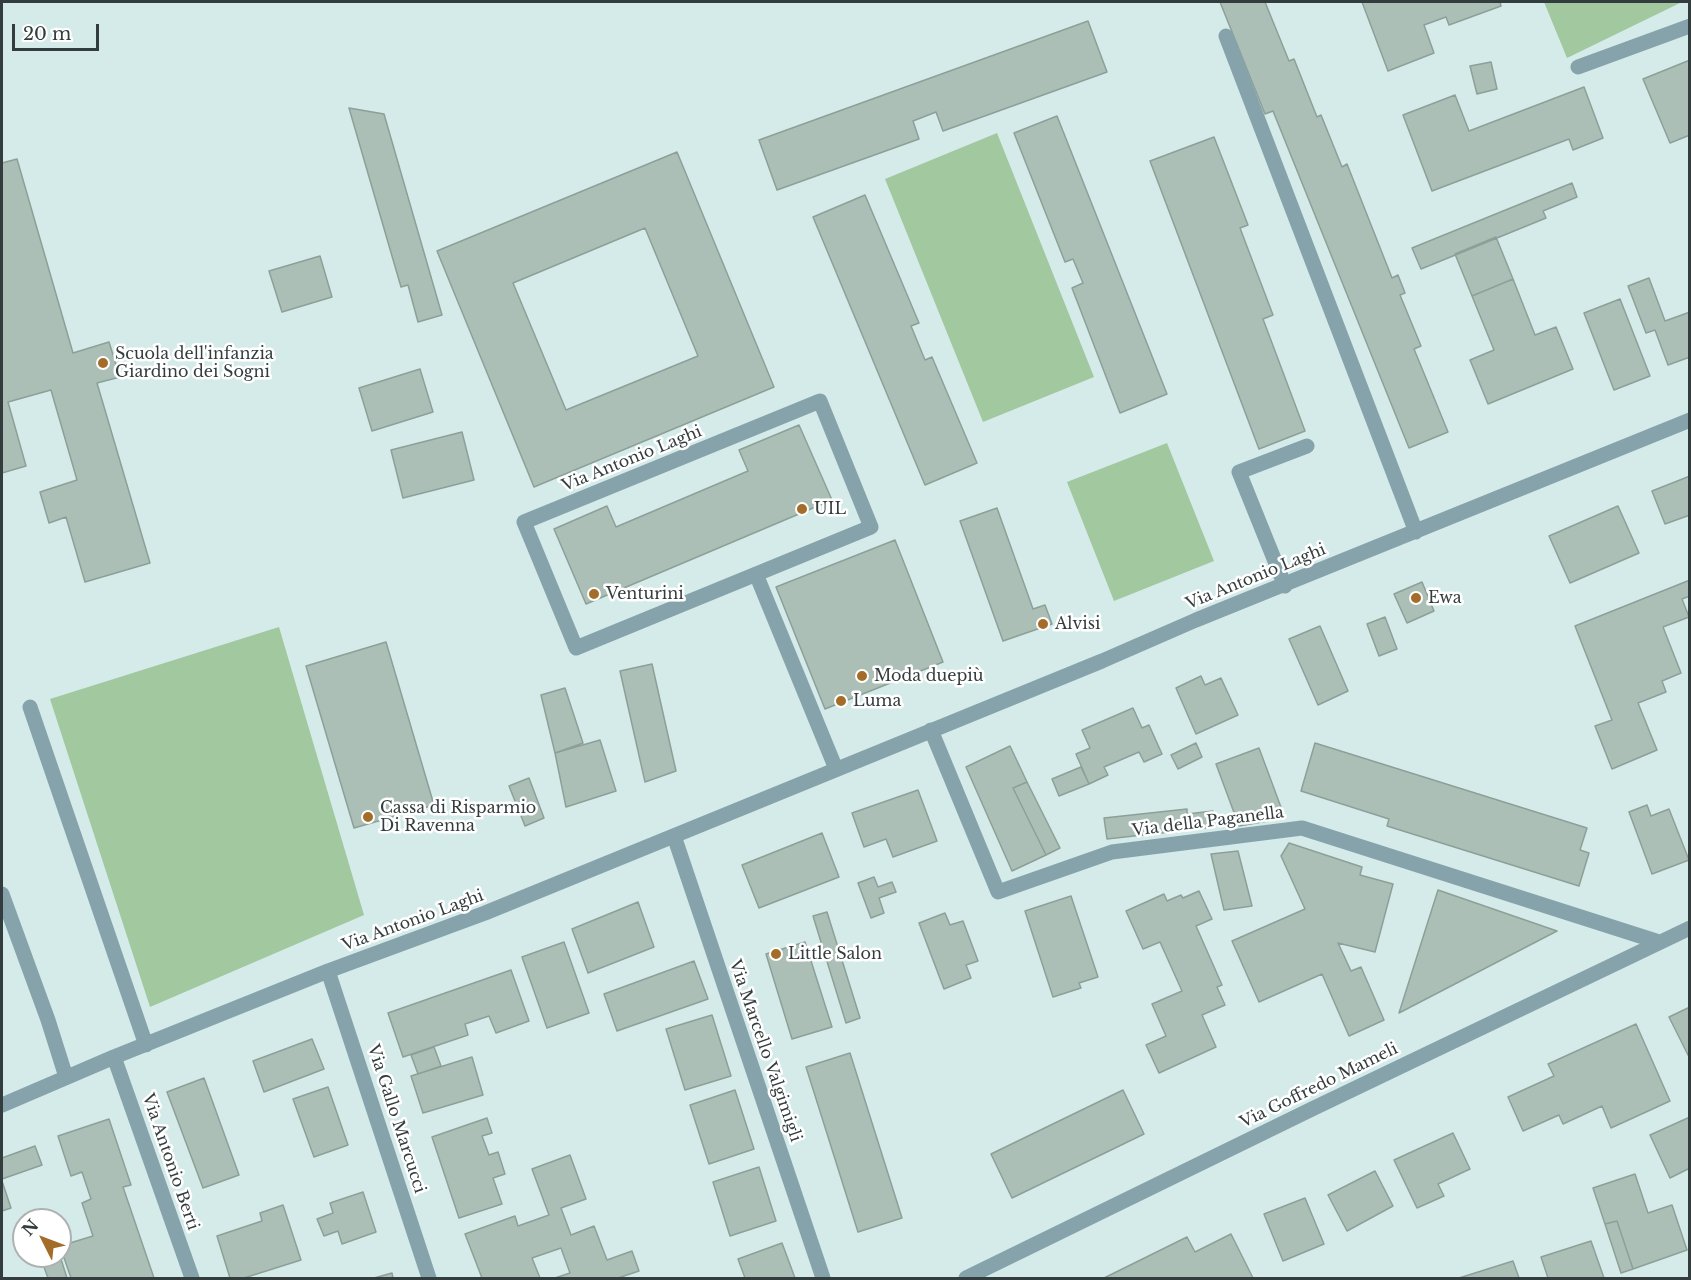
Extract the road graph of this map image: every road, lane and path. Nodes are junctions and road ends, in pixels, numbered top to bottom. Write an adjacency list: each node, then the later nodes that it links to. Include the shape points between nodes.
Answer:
1 (1689, 26): 3 (street)
2 (1226, 36): 6 (street)
3 (1578, 67)
4 (1689, 420): 6 (street, Via Antonio Laghi)
5 (1307, 446): 8 (street, via 1239,472)
6 (1416, 532): 8 (street, Via Antonio Laghi)
7 (756, 574): 7 (street, Via Antonio Laghi, via 871,527 820,401 524,522 576,648); 11 (street)
8 (1285, 586): 10 (street, Via Antonio Laghi)
9 (30, 707): 17 (street)
10 (931, 730): 11 (street, Via Antonio Laghi); 15 (street, Via della Paganella, via 998,892 1112,852 1302,828)
11 (836, 769): 12 (street, Via Antonio Laghi)
12 (674, 836): 16 (street, Via Antonio Laghi, via 485,913); 23 (street, Via Marcello Valgimigli)
13 (2, 894): 19 (street)
14 (1689, 928): 15 (street, Via Goffredo Mameli)
15 (1659, 942): 24 (street, Via Goffredo Mameli)
16 (328, 971): 17 (street, Via Antonio Laghi); 22 (street, Via Gallo Marcucci)
17 (146, 1045): 18 (street, Via Antonio Laghi)
18 (114, 1057): 19 (street, Via Antonio Laghi); 21 (street, Via Antonio Berti)
19 (66, 1077): 20 (street, Via Antonio Laghi)
20 (2, 1105)
21 (192, 1278)
22 (429, 1278)
23 (823, 1278)
24 (966, 1278)

